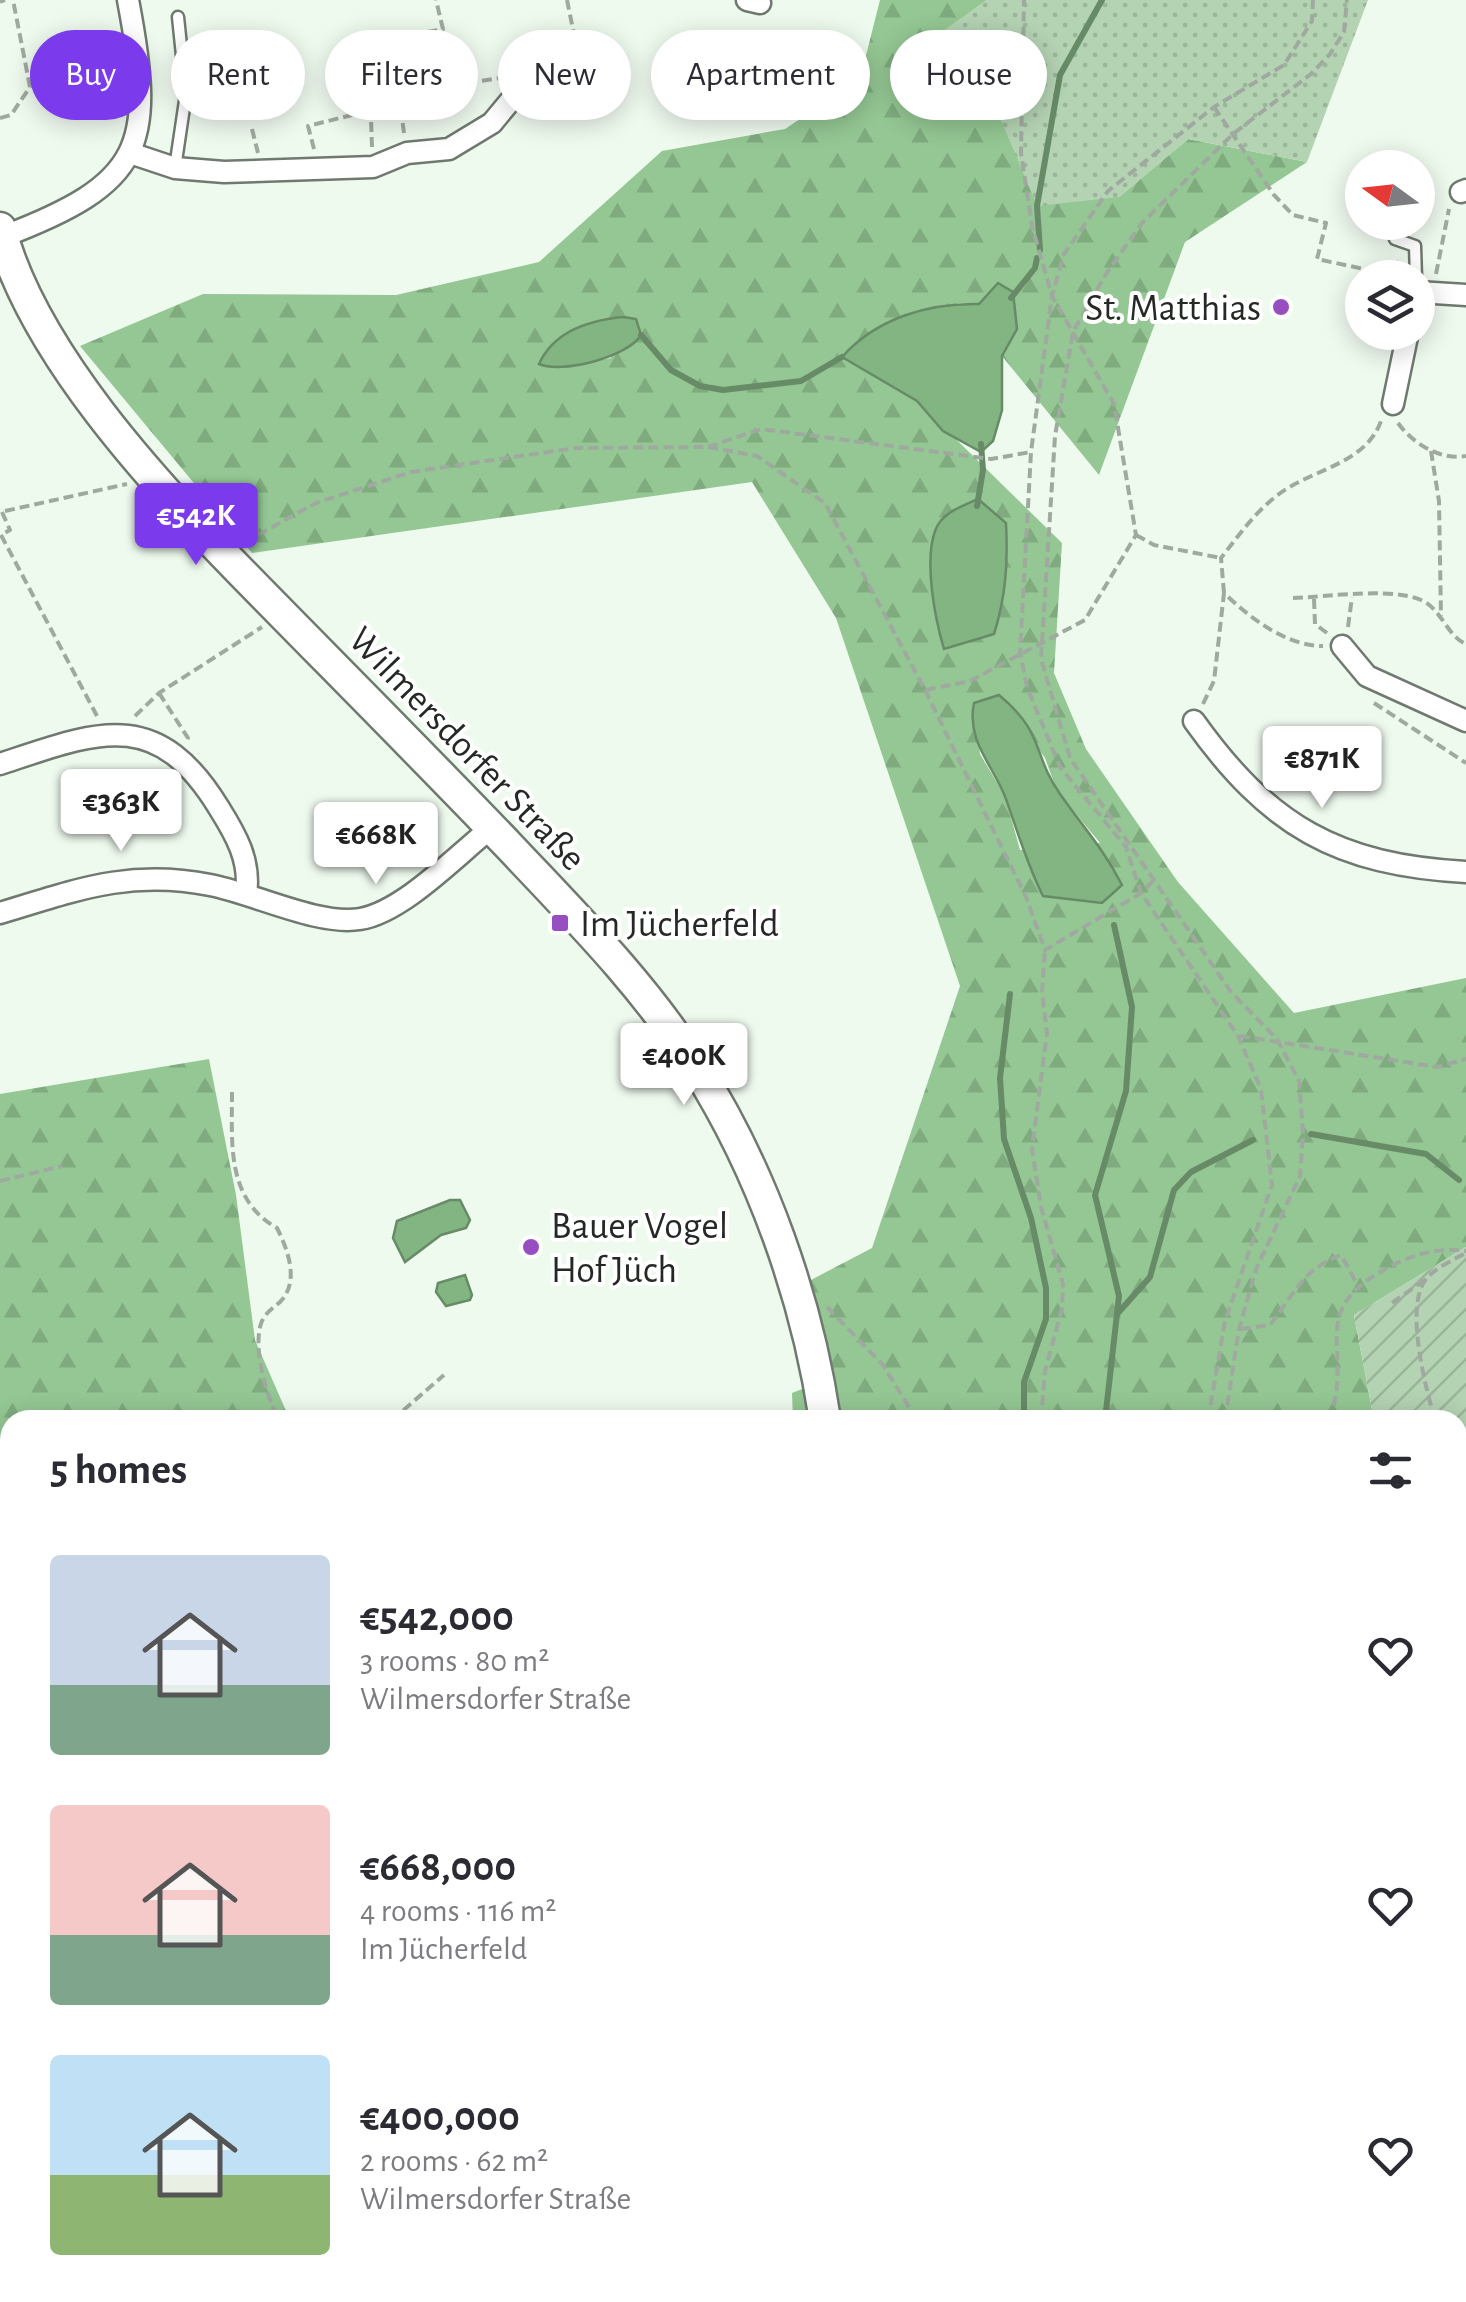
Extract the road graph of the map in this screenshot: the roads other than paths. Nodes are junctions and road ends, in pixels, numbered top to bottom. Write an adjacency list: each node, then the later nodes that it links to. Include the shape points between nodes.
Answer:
1 (128, 0): 4 (street, via 142,80)
2 (178, 17): 5 (lane, via 186,94)
3 (498, 116): 5 (street, via 449,149 408,153 373,167)
4 (130, 153): 5 (street); 6 (street, via 76,208)
5 (174, 168)
6 (1, 233): 17 (street, Wilmersdorfer Straße, via 56,350 153,478)
7 (1398, 240): 8 (lane, via 1415,246)
8 (1416, 260)
9 (1435, 293): 10 (street)
10 (1466, 295)
11 (1404, 350): 12 (street)
12 (1392, 404)
13 (1342, 646): 14 (street, via 1367,676)
14 (1466, 720)
15 (1194, 721): 18 (street, via 1230,772 1316,837 1410,868)
16 (0, 764): 19 (street, via 102,733 160,742 202,779 242,849)
17 (491, 828): 19 (street, via 393,906 358,920); 21 (street, Wilmersdorfer Straße, via 634,981 696,1067 746,1160 796,1296)
18 (1466, 872)
19 (246, 894): 20 (street, via 176,880 120,879)
20 (0, 912)
21 (823, 1410)

